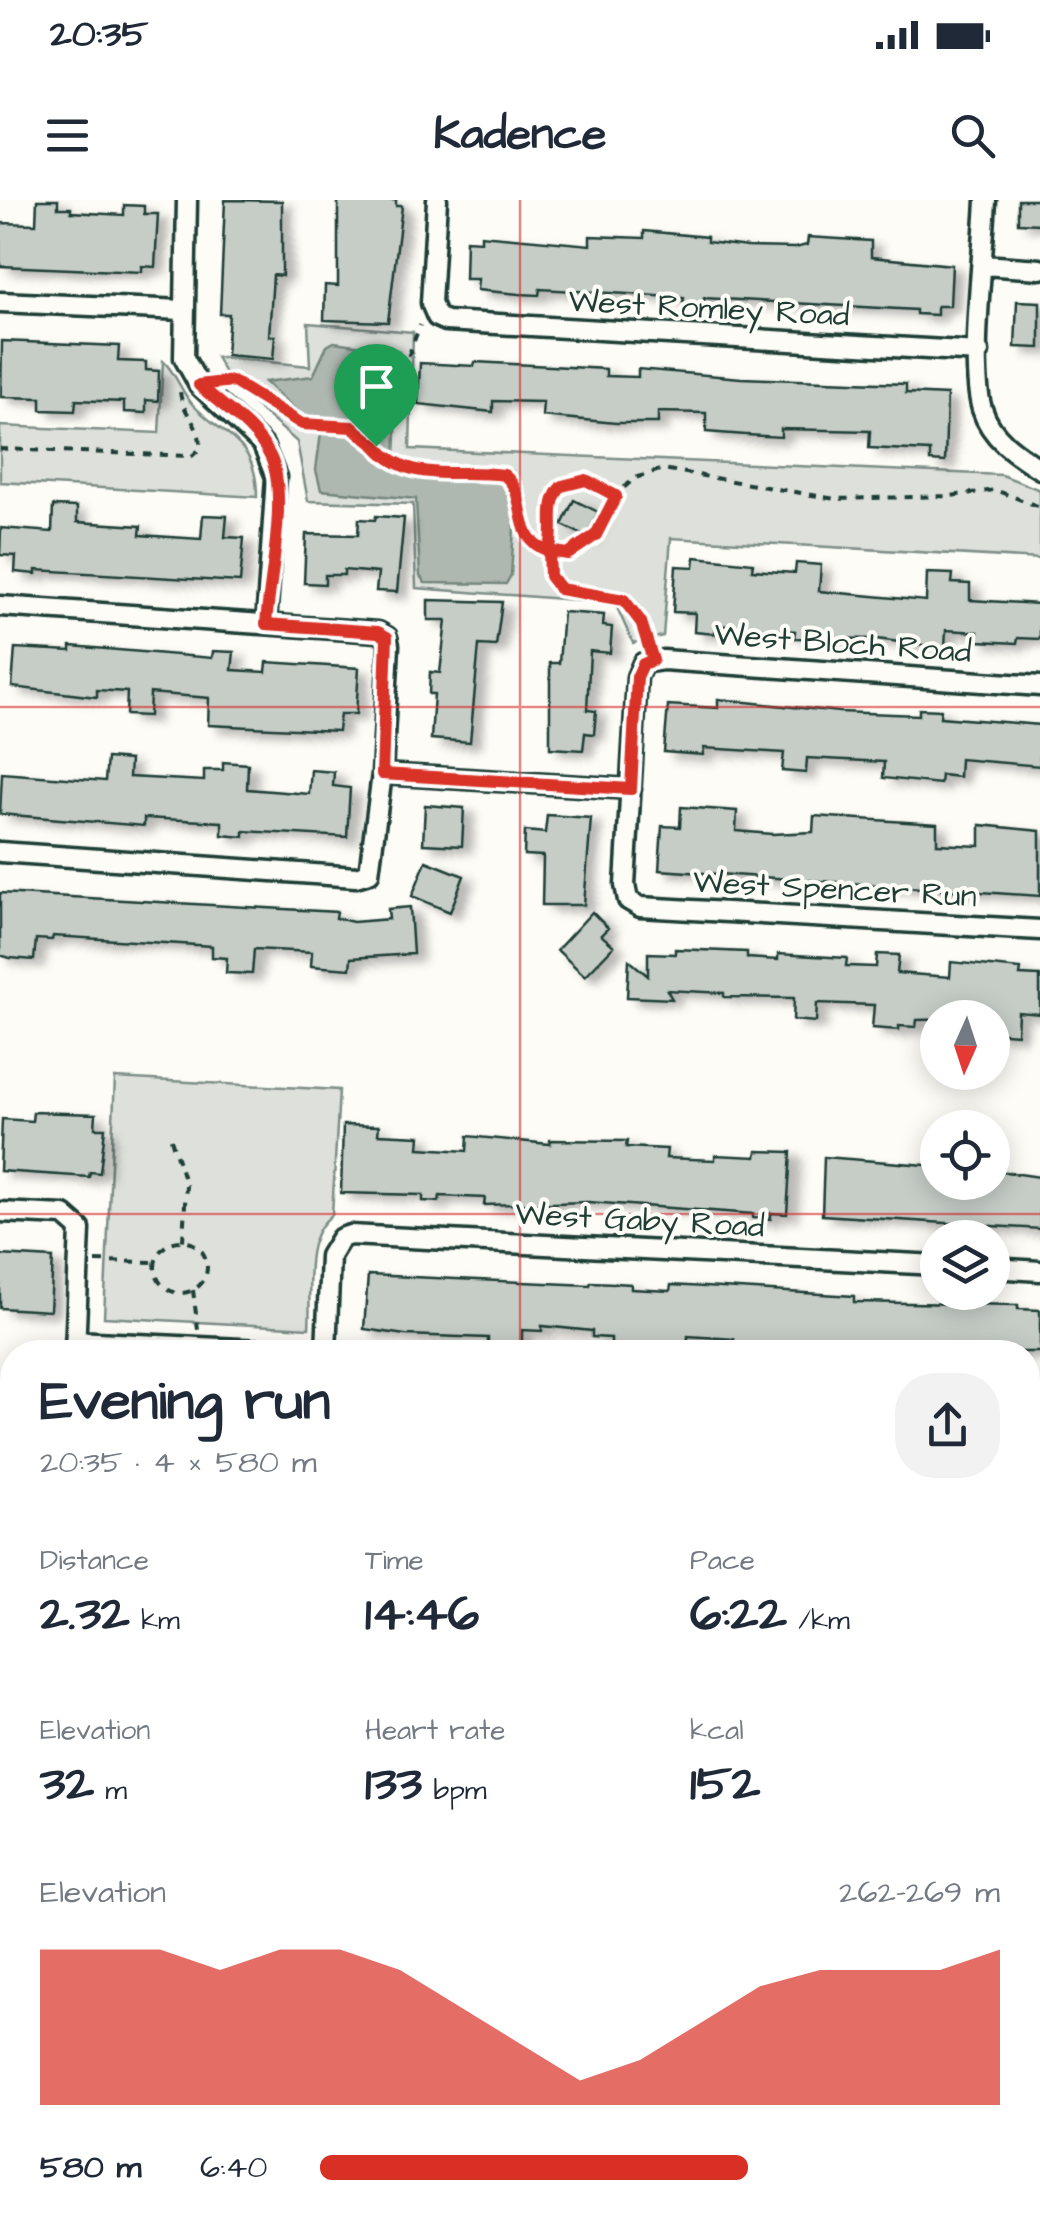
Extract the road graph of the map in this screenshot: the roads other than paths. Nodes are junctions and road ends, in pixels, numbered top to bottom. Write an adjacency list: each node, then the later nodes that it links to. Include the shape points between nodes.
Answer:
1 (187, 200): 7 (street)
2 (437, 200): 8 (street, West Romley Road, via 435,313 453,322)
3 (986, 200): 4 (street)
4 (984, 266): 5 (street); 8 (street)
5 (1040, 268)
6 (0, 302): 7 (street)
7 (183, 310): 11 (street, via 190,385 247,425 272,458 277,496)
8 (979, 352): 9 (street, via 982,411 1012,450)
9 (1040, 469)
10 (0, 606): 11 (street)
11 (266, 624): 13 (street, via 387,637)
12 (1040, 686): 14 (street, West Bloch Road, via 648,662 637,677)
13 (382, 774): 14 (street); 15 (street, via 369,873 356,876)
14 (631, 789): 16 (street, West Spencer Run, via 628,900 640,906)
15 (0, 852)
16 (1040, 930)
17 (0, 1212): 21 (street, via 64,1215 80,1229)
18 (920, 1264): 22 (street, West Gaby Road, via 360,1234 340,1238 330,1256)
19 (1010, 1269): 20 (street)
20 (1040, 1270)
21 (75, 1340)
22 (326, 1340)

